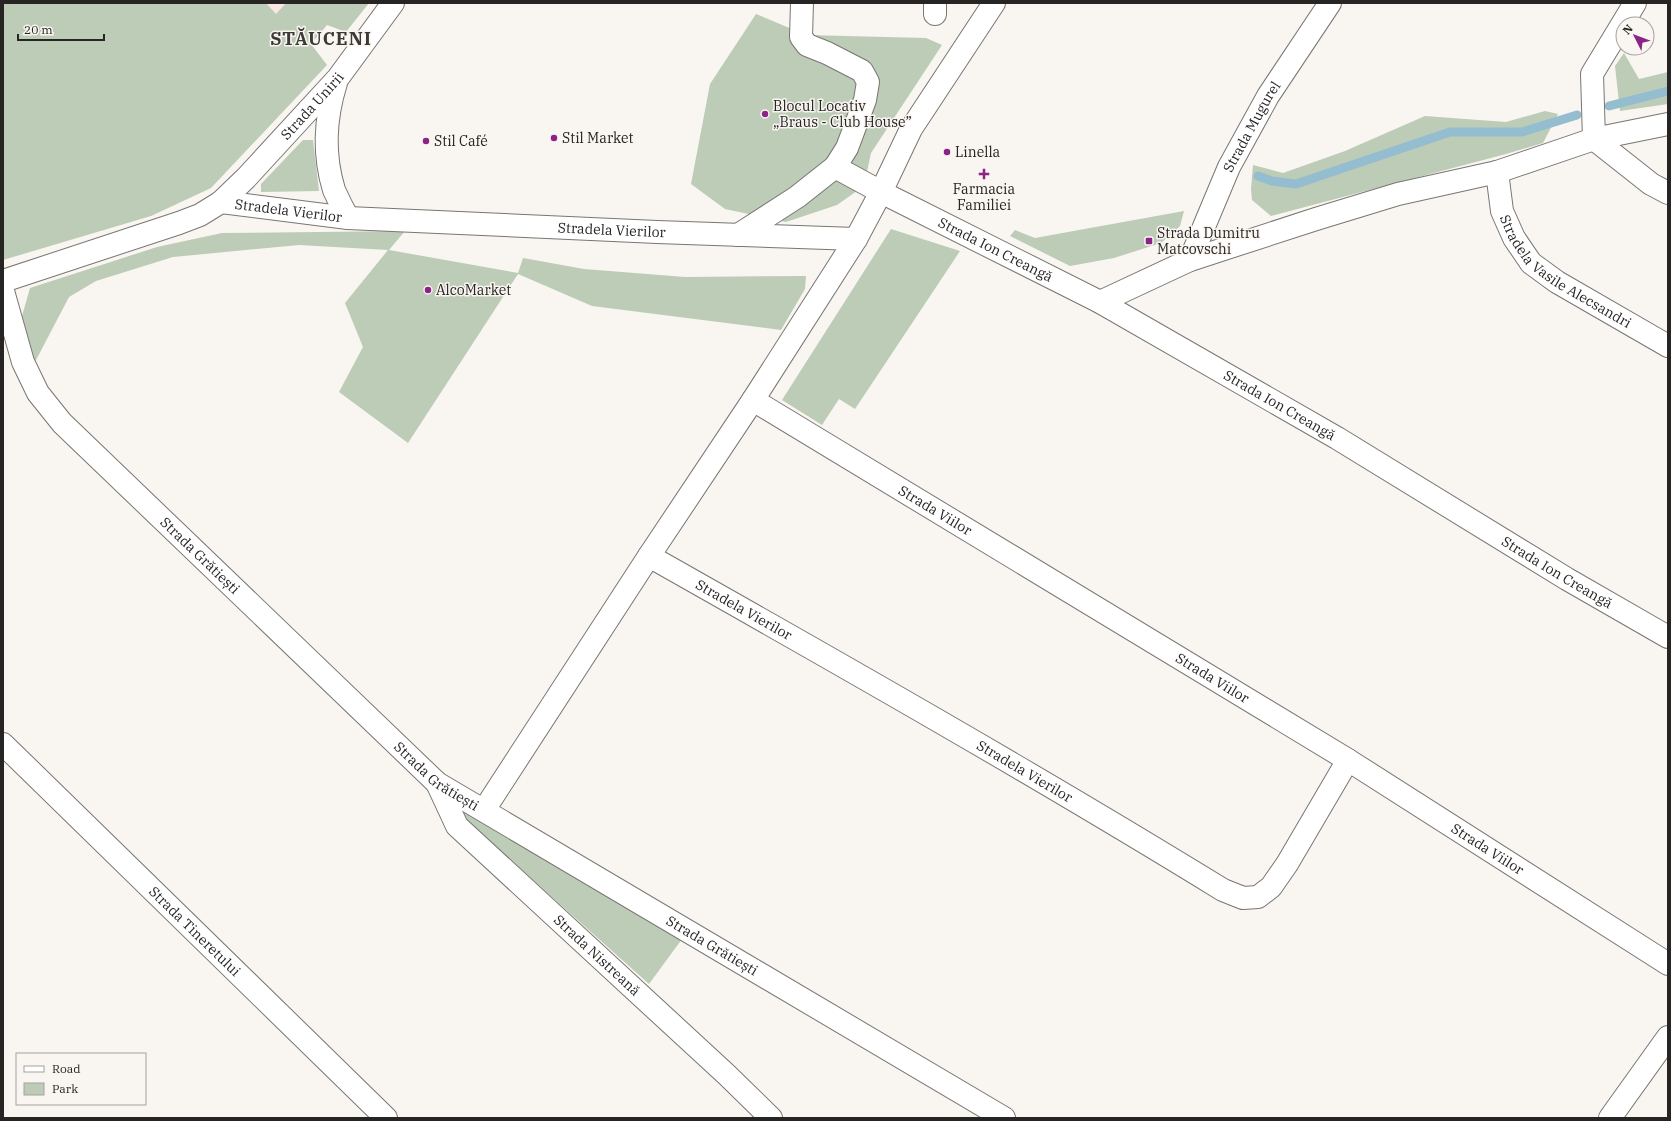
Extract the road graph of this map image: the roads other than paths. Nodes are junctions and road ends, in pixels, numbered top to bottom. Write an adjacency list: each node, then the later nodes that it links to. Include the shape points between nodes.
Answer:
1 (393, 3): 6 (street, Strada Unirii)
2 (802, 3): 9 (street, via 801,37 807,45 862,71 868,82 865,100 847,148)
3 (994, 3): 11 (street, via 911,128)
4 (1330, 3): 17 (street, Strada Mugurel, via 1268,96 1233,161)
5 (1635, 3): 8 (street, via 1592,74)
6 (338, 78): 13 (street, Strada Unirii); 14 (street, via 330,102 326,132 327,162 335,191)
7 (1668, 124): 8 (street)
8 (1594, 139): 10 (street); 12 (street, via 1651,184)
9 (835, 167): 11 (street, Strada Ion Creangă); 15 (street, via 797,197)
10 (1497, 172): 17 (street, via 1398,194); 21 (street, Stradela Vasile Alecsandri, via 1502,211 1514,238 1531,263 1557,282)
11 (881, 192): 16 (street); 20 (street, Strada Ion Creangă)
12 (1668, 193)
13 (221, 202): 14 (street, Stradela Vierilor); 18 (street, Stradela Vierilor, via 200,215 179,223)
14 (348, 218): 15 (street, Stradela Vierilor)
15 (738, 235): 16 (street, Stradela Vierilor)
16 (856, 239): 22 (street)
17 (1190, 260): 20 (street)
18 (3, 281)
19 (3, 290): 27 (street, Strada Grătiești, via 23,362 38,393 62,423)
20 (1100, 302): 24 (street, Strada Ion Creangă, via 1337,438 1567,579)
21 (1668, 346)
22 (753, 400): 23 (street); 26 (street, Strada Viilor)
23 (649, 556): 26 (street, Stradela Vierilor, via 926,712 1223,890 1243,898 1258,897 1271,888); 28 (street)
24 (1668, 637)
25 (3, 744): 31 (street, Strada Tineretului)
26 (1348, 760): 29 (street, Strada Viilor)
27 (437, 783): 28 (street, Strada Grătiești); 32 (street, Strada Nistreană, via 457,826)
28 (484, 810): 33 (street, Strada Grătiești)
29 (1668, 964)
30 (1668, 1037): 34 (street)
31 (386, 1118)
32 (771, 1118)
33 (1004, 1118)
34 (1610, 1118)

